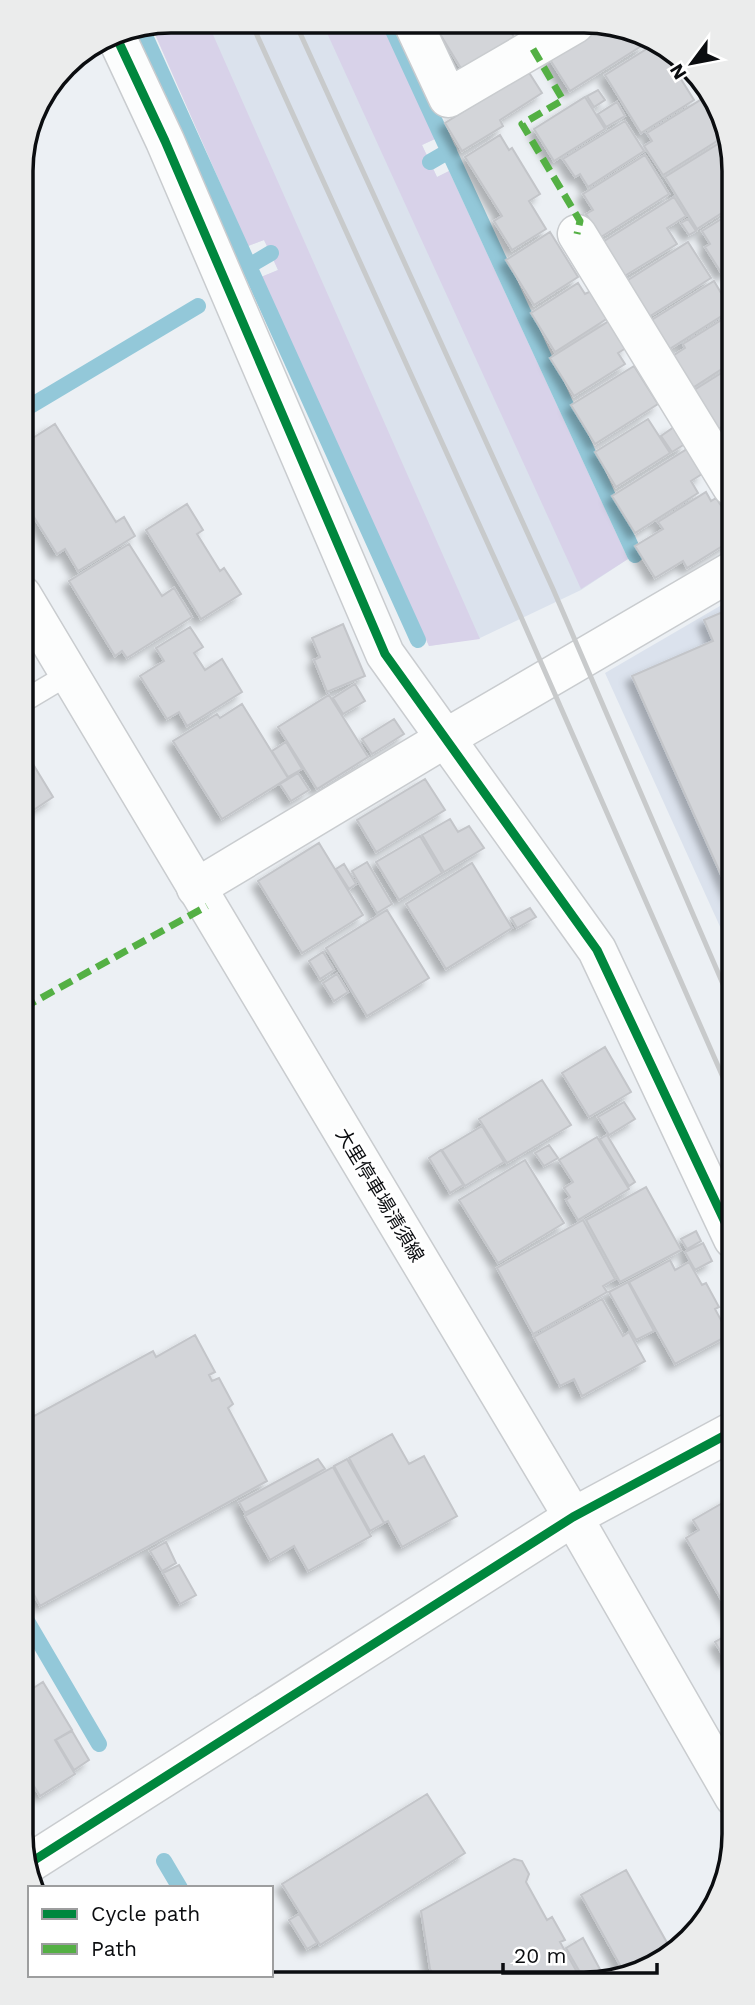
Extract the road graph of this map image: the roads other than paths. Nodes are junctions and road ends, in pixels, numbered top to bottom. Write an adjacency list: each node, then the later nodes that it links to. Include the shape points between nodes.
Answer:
1 (418, 33): 2 (street, via 448,98)
2 (560, 33)
3 (119, 44): 10 (street, via 385,654)
4 (578, 234): 5 (street)
5 (722, 470)
6 (722, 577): 10 (street)
7 (34, 615): 8 (street, 大里停車場清須線)
8 (69, 674): 9 (lane); 11 (street, 大里停車場清須線)
9 (34, 695)
10 (446, 738): 11 (street); 12 (street, via 597,950)
11 (196, 888): 14 (street, 大里停車場清須線)
12 (721, 1214)
13 (721, 1437): 14 (street)
14 (573, 1517): 15 (street, 大里停車場清須線); 16 (street)
15 (721, 1774)
16 (36, 1859)

